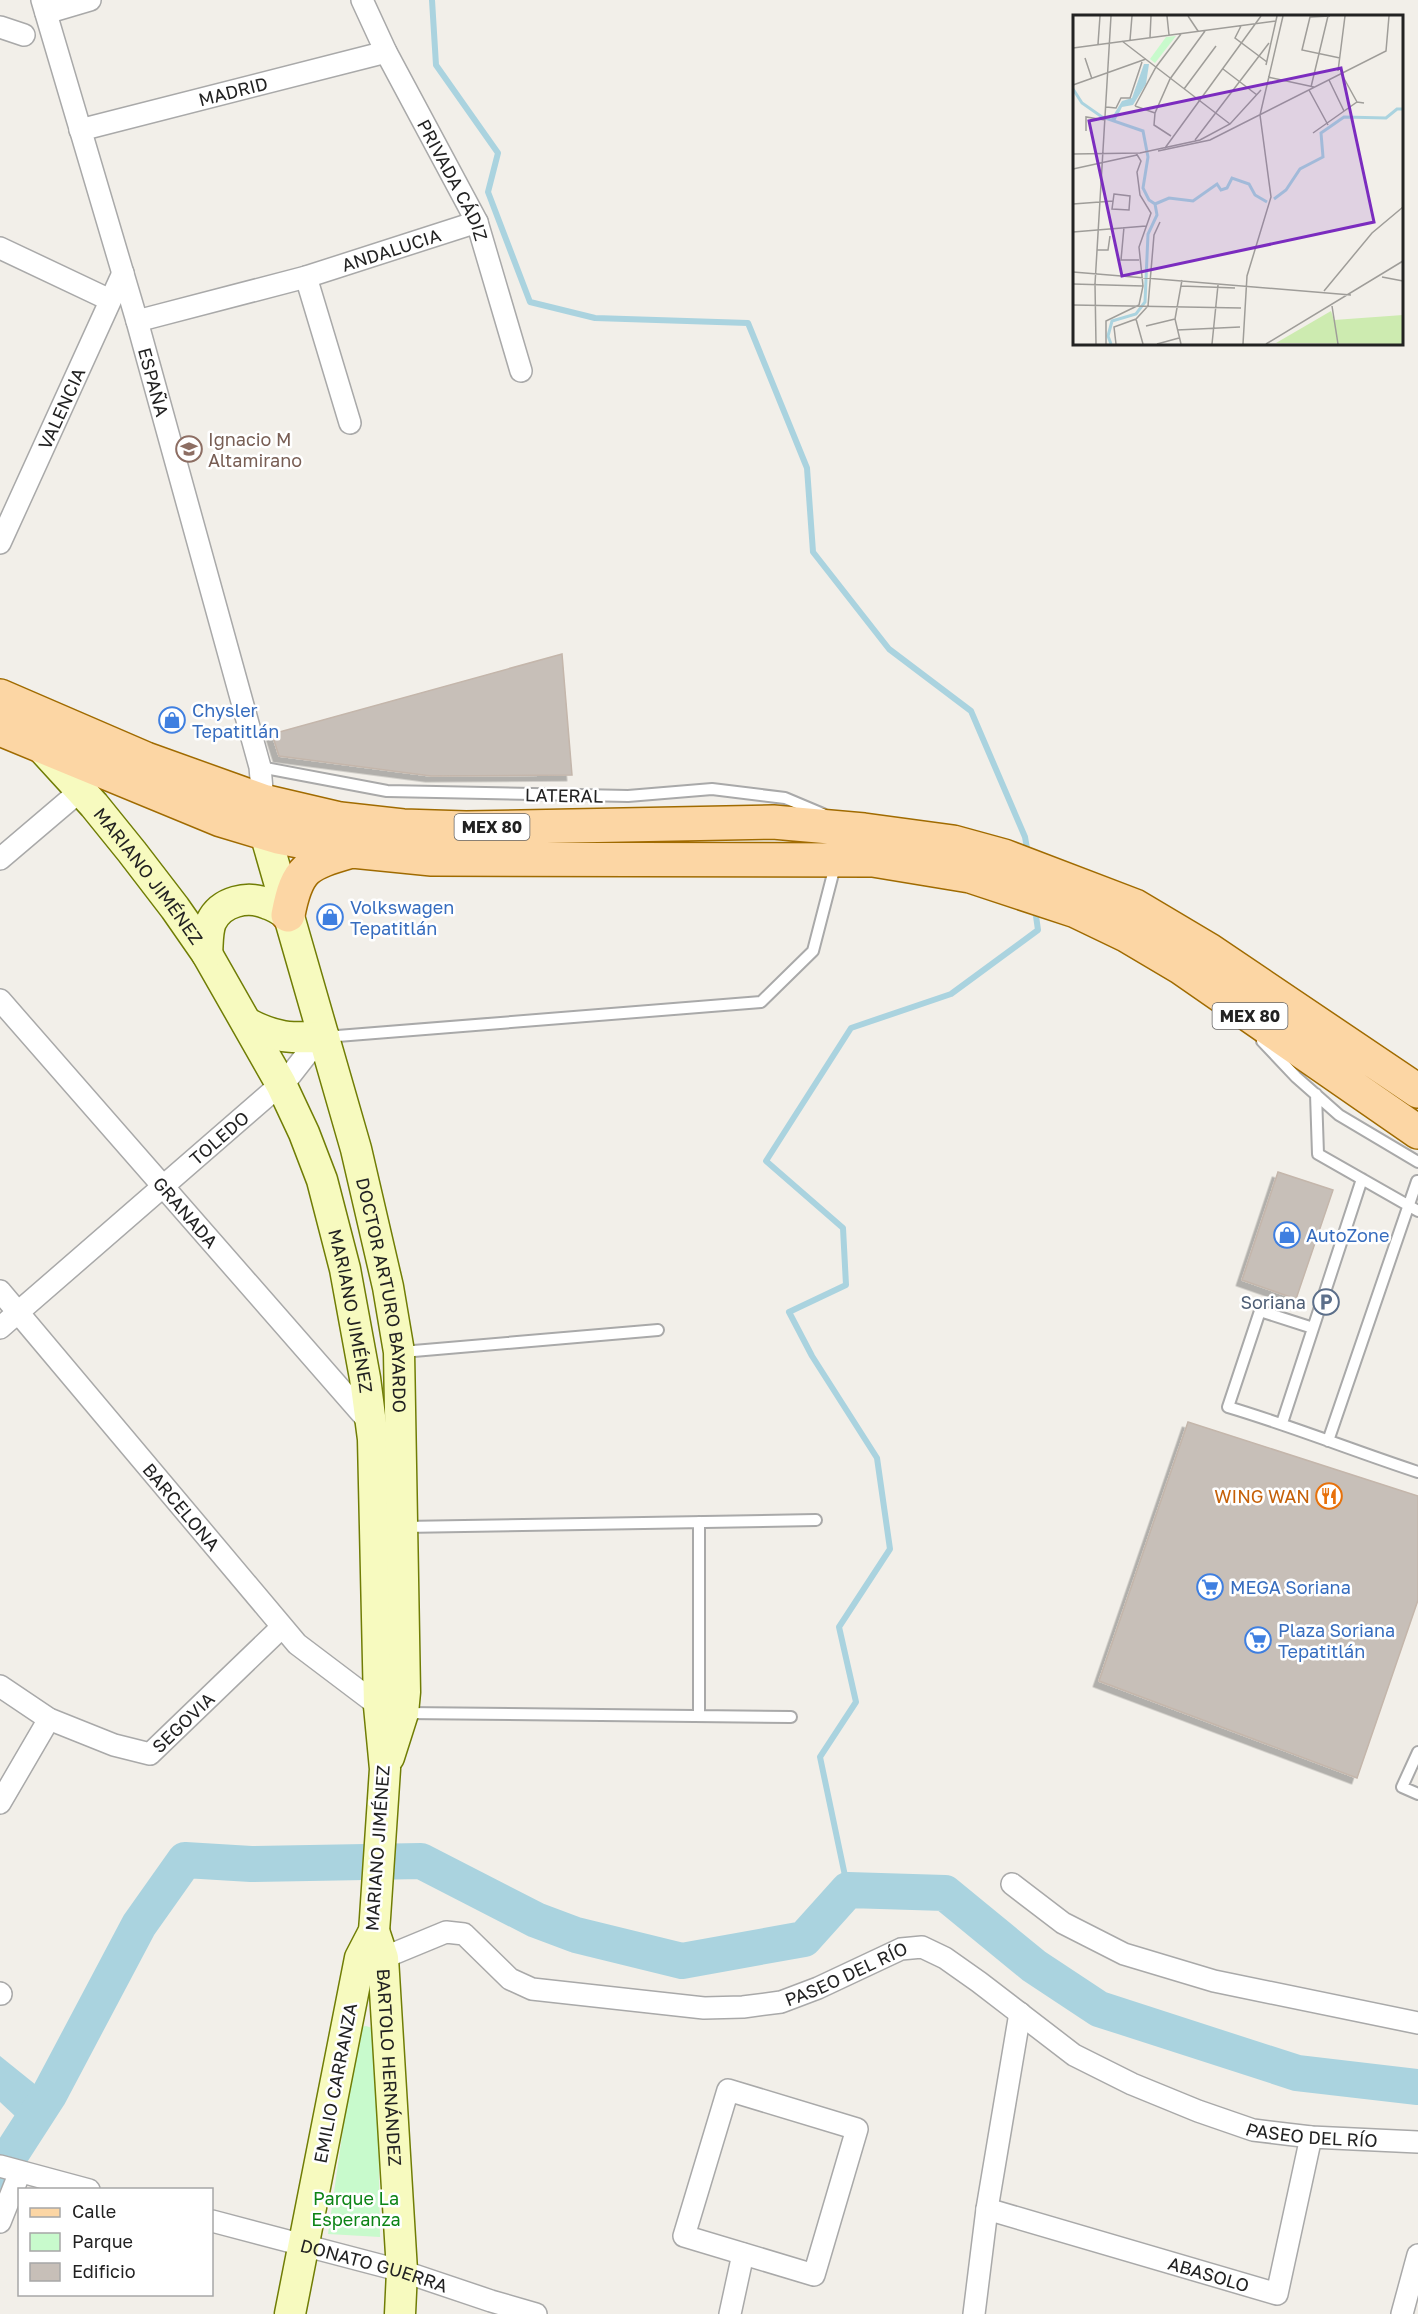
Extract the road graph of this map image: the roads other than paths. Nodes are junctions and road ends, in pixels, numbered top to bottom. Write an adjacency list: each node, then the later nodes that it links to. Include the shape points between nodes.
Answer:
1 (90, 0): 3 (street)
2 (362, 0): 6 (street, PRIVADA CÁDIZ)
3 (44, 7): 7 (street, ESPAÑA)
4 (0, 27): 5 (street)
5 (24, 35)
6 (386, 52): 7 (street, MADRID); 8 (street, PRIVADA CÁDIZ)
7 (80, 130): 10 (street, ESPAÑA)
8 (477, 222): 11 (street, ANDALUCIA); 14 (street, PRIVADA CÁDIZ)
9 (0, 248): 12 (street)
10 (123, 273): 12 (street, VALENCIA); 13 (street, ESPAÑA)
11 (306, 277): 13 (street, ANDALUCIA); 15 (street)
12 (110, 300): 16 (street, VALENCIA)
13 (137, 321): 20 (street, ESPAÑA)
14 (521, 371)
15 (350, 423)
16 (0, 543)
17 (0, 696): 22 (main road, MEX 80, via 146,759)
18 (0, 729): 19 (main road, MEX 80)
19 (41, 747): 21 (street, MARIANO JIMÉNEZ); 24 (main road, MEX 80, via 221,820)
20 (260, 767): 22 (street, ESPAÑA); 23 (lane, LATERAL, via 387,791 628,796 712,789 785,798)
21 (80, 791): 26 (street); 31 (street, MARIANO JIMÉNEZ, via 175,908)
22 (263, 801): 23 (main road, MEX 80, via 340,819 403,826 773,822); 24 (street, DOCTOR ARTURO BAYARDO)
23 (864, 830): 28 (main road, MEX 80, via 953,842)
24 (265, 833): 25 (main road, MEX 80); 30 (street, DOCTOR ARTURO BAYARDO)
25 (352, 851): 27 (main road, MEX 80, via 432,859); 30 (main road, via 320,861 300,876)
26 (0, 859)
27 (837, 860): 28 (main road, MEX 80, via 873,860 970,876); 35 (lane, via 813,951 762,1002)
28 (1002, 871): 29 (main road, MEX 80)
29 (1077, 897): 32 (main road, MEX 80, via 1126,935); 37 (main road, MEX 80, via 1135,906 1209,950)
30 (288, 915): 31 (street, via 253,900 229,904 211,922); 35 (street, DOCTOR ARTURO BAYARDO)
31 (207, 954): 34 (street, MARIANO JIMÉNEZ)
32 (1219, 995): 38 (lane); 39 (main road, MEX 80)
33 (0, 1000): 43 (street, GRANADA)
34 (247, 1023): 35 (street, via 284,1038); 36 (street, MARIANO JIMÉNEZ)
35 (324, 1037): 36 (street, TOLEDO); 50 (street, DOCTOR ARTURO BAYARDO, via 372,1215)
36 (280, 1084): 43 (street, TOLEDO); 51 (street, MARIANO JIMÉNEZ, via 322,1180 361,1355)
37 (1418, 1091)
38 (1316, 1094): 40 (lane, via 1339,1115); 41 (lane, via 1318,1154)
39 (1418, 1132)
40 (1418, 1162)
41 (1362, 1179): 44 (lane); 48 (lane)
42 (1417, 1181): 44 (lane)
43 (164, 1186): 46 (street, TOLEDO); 51 (street, GRANADA)
44 (1413, 1208): 53 (lane)
45 (0, 1291): 46 (street, BARCELONA)
46 (18, 1312): 47 (street, TOLEDO); 59 (street, BARCELONA)
47 (0, 1328)
48 (1313, 1328): 52 (lane); 52 (lane, via 1260,1311 1228,1407)
49 (658, 1330): 50 (lane)
50 (399, 1352): 54 (street, DOCTOR ARTURO BAYARDO)
51 (371, 1423): 54 (street, GRANADA); 61 (street, MARIANO JIMÉNEZ)
52 (1282, 1423): 53 (lane)
53 (1328, 1441): 55 (lane)
54 (402, 1445): 58 (street, DOCTOR ARTURO BAYARDO)
55 (1418, 1472)
56 (816, 1520): 57 (lane)
57 (699, 1522): 58 (lane); 62 (lane)
58 (403, 1527): 61 (street, DOCTOR ARTURO BAYARDO, via 405,1692)
59 (282, 1627): 61 (street, BARCELONA, via 297,1644); 64 (street, SEGOVIA, via 150,1754 114,1745)
60 (0, 1686): 64 (street, SEGOVIA)
61 (391, 1710): 62 (lane); 66 (street, DOCTOR ARTURO BAYARDO)
62 (699, 1716): 63 (lane)
63 (791, 1717)
64 (49, 1719): 68 (street)
65 (1418, 1752): 67 (lane, via 1402,1787)
66 (386, 1769): 70 (street, MARIANO JIMÉNEZ)
67 (1418, 1794)
68 (0, 1803)
69 (1012, 1884): 72 (street, via 1063,1923 1124,1954 1214,1982)
70 (373, 1941): 71 (street, PASEO DEL RÍO, via 446,1932 464,1934 510,1979 532,1989 704,2008 781,2002 902,1949 922,1947 945,1958); 80 (street, EMILIO CARRANZA); 83 (street, BARTOLO HERNÁNDEZ)
71 (1020, 2013): 73 (street, PASEO DEL RÍO, via 1074,2055 1132,2084 1253,2130); 77 (street)
72 (1418, 2023)
73 (1311, 2137): 74 (street, PASEO DEL RÍO); 77 (street, ABASOLO, via 1277,2294)
74 (1418, 2142)
75 (10, 2169): 76 (street); 79 (street)
76 (81, 2188)
77 (987, 2209): 89 (street)
78 (213, 2221): 80 (street, DONATO GUERRA)
79 (0, 2222)
80 (303, 2244): 83 (street, DONATO GUERRA); 84 (street, EMILIO CARRANZA)
81 (1418, 2255): 90 (street)
82 (749, 2256): 82 (street, via 813,2275 857,2129 728,2090 684,2236); 87 (street); 88 (street)
83 (402, 2271): 85 (street, BARTOLO HERNÁNDEZ); 86 (street, DONATO GUERRA)
84 (290, 2314)
85 (400, 2314)
86 (536, 2314)
87 (730, 2314)
88 (742, 2314)
89 (974, 2314)
90 (1402, 2314)

